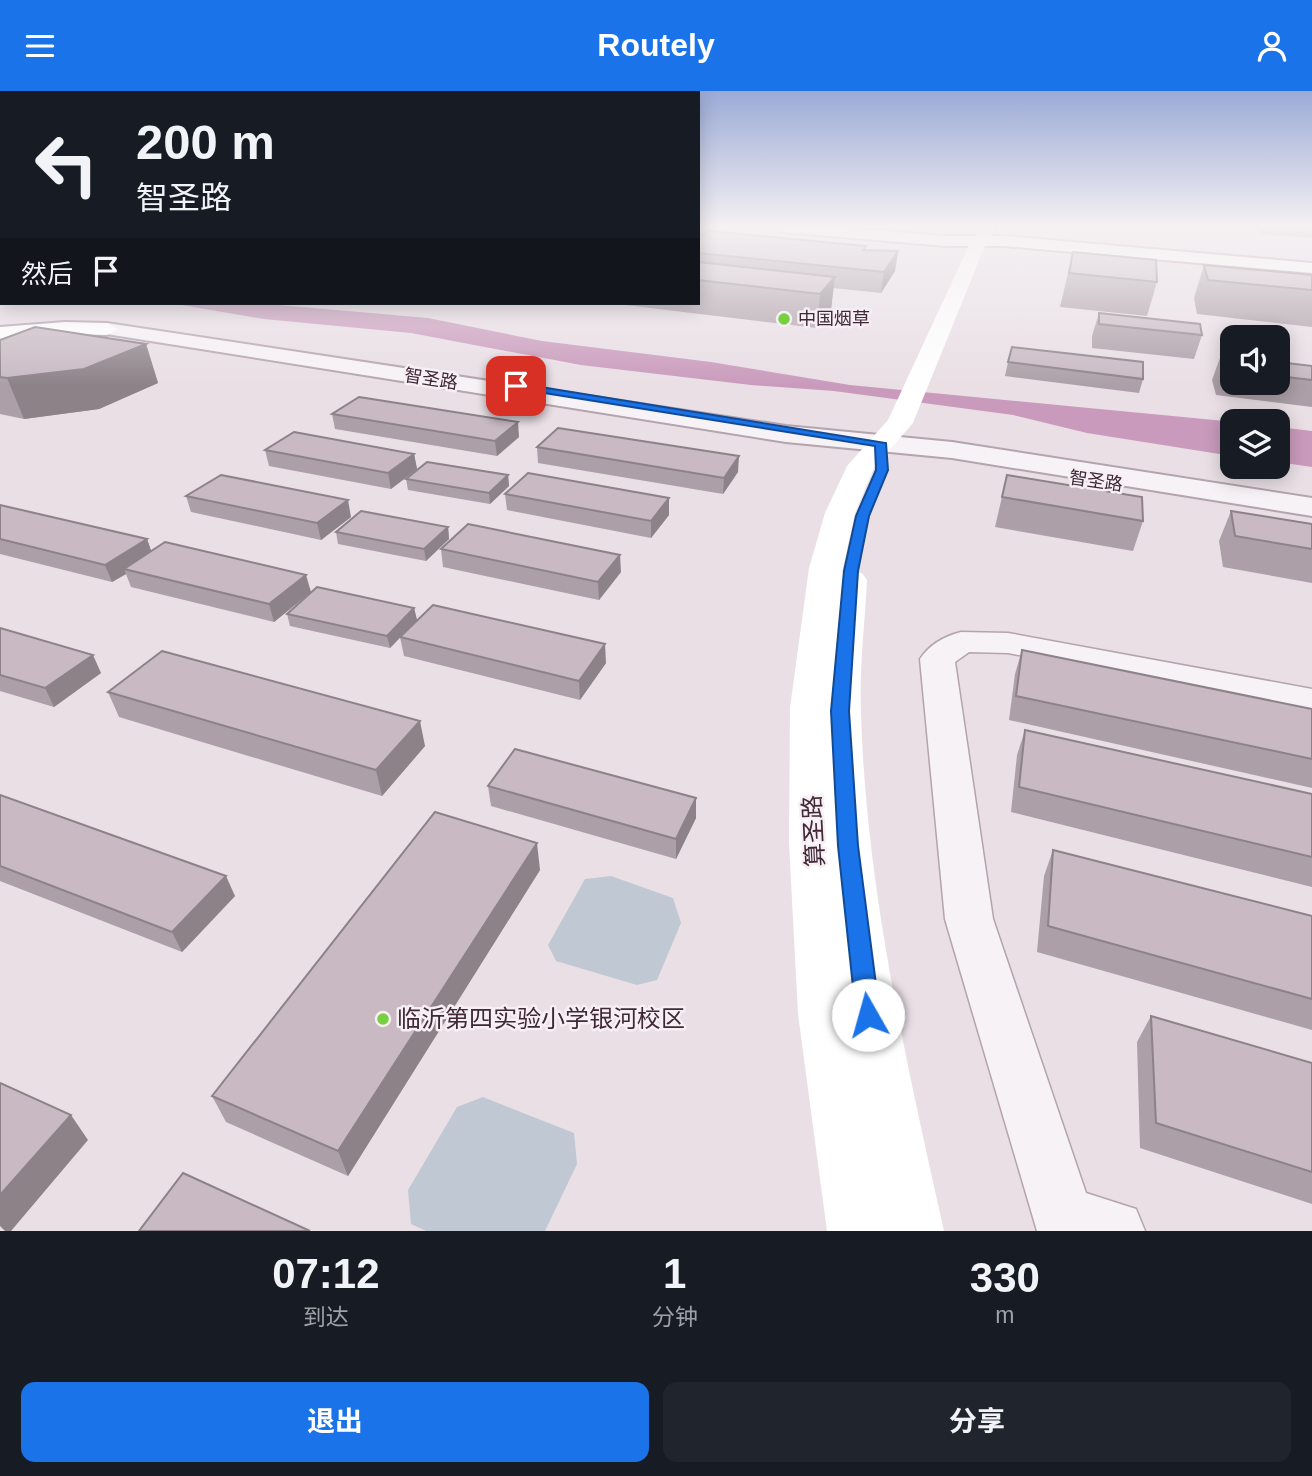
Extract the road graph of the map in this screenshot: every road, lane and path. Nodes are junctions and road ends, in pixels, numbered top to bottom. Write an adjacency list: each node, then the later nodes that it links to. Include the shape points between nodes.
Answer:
1 (955, 280): 7 (main road, 算圣路)
2 (85, 306): 5 (main road, via 87,318)
3 (34, 311): 4 (main road)
4 (0, 323)
5 (111, 328): 6 (main road); 7 (street, 智圣路, via 786,433)
6 (0, 333)
7 (898, 405): 8 (street, 智圣路, via 952,450); 9 (street, 智圣路, via 950,460); 12 (main road, 算圣路, via 861,466 840,513 826,568 810,708 813,843 827,1014); 13 (main road, 算圣路, via 851,571 840,711 848,846 868,1015)
8 (1312, 507)
9 (1312, 514)
10 (1312, 701): 11 (street, via 1008,643 961,642 937,659 969,919)
11 (1082, 1227)
12 (861, 1231)
13 (910, 1231)

